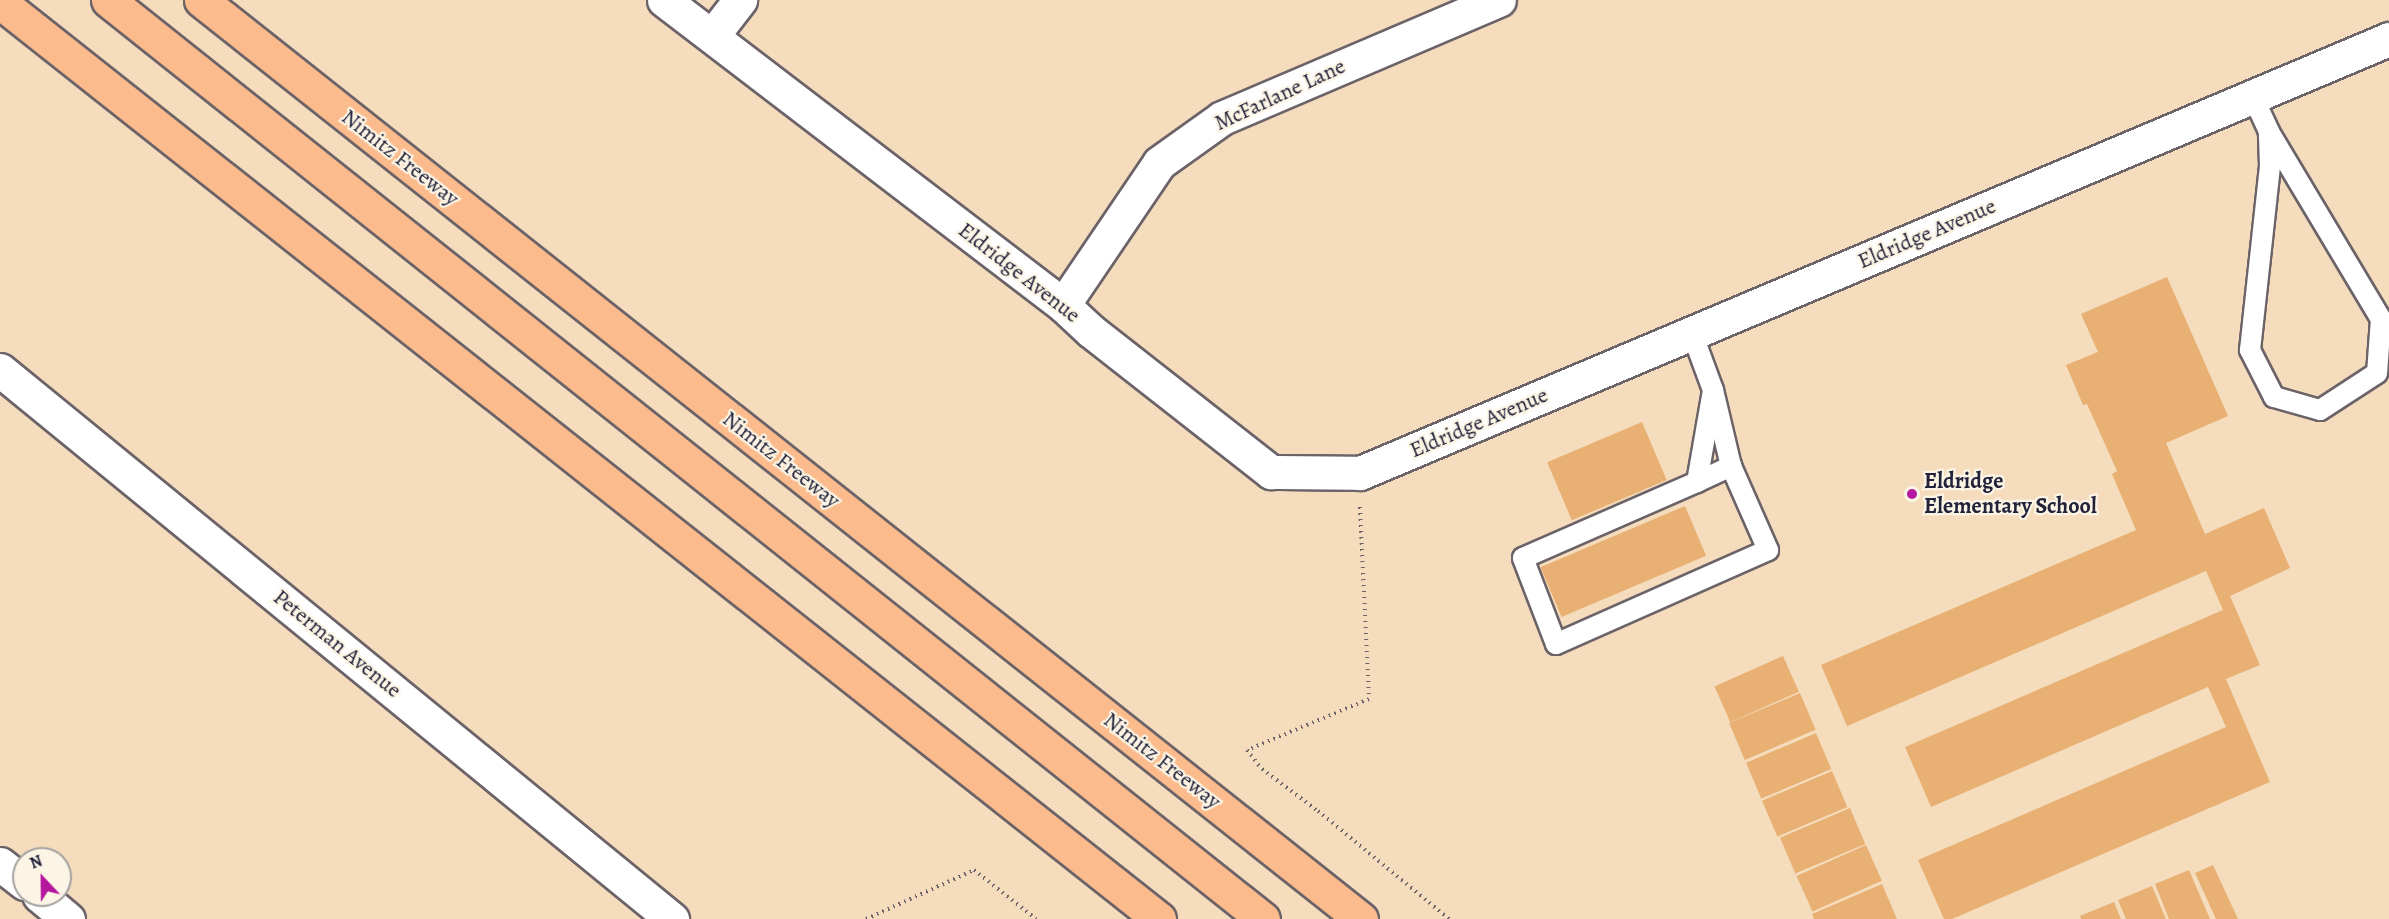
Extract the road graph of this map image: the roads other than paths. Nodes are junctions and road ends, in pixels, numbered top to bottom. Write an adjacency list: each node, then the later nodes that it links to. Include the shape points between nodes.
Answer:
1 (108, 0): 23 (highway)
2 (201, 0): 24 (highway, Nimitz Freeway)
3 (664, 0): 7 (street, Eldridge Avenue)
4 (740, 0): 7 (street)
5 (1499, 0): 11 (street, McFarlane Lane, via 1222,118 1159,163)
6 (0, 2): 22 (highway)
7 (712, 36): 11 (street, Eldridge Avenue)
8 (2389, 39): 9 (street, Eldridge Avenue)
9 (2253, 97): 10 (lane); 12 (street, Eldridge Avenue)
10 (2269, 132): 10 (lane, via 2270,166 2250,350 2274,397 2320,410 2377,374 2381,319)
11 (1063, 305): 12 (street, Eldridge Avenue, via 1271,472 1360,473)
12 (1692, 333): 14 (lane)
13 (0, 370): 21 (street, Peterman Avenue)
14 (1713, 390): 15 (lane); 16 (lane)
15 (1731, 466): 16 (lane); 16 (lane, via 1768,550 1556,644 1523,558)
16 (1697, 482)
17 (0, 864): 18 (street)
18 (12, 874)
19 (54, 907): 20 (street)
20 (68, 919)
21 (672, 919)
22 (1159, 919)
23 (1263, 919)
24 (1361, 919)

